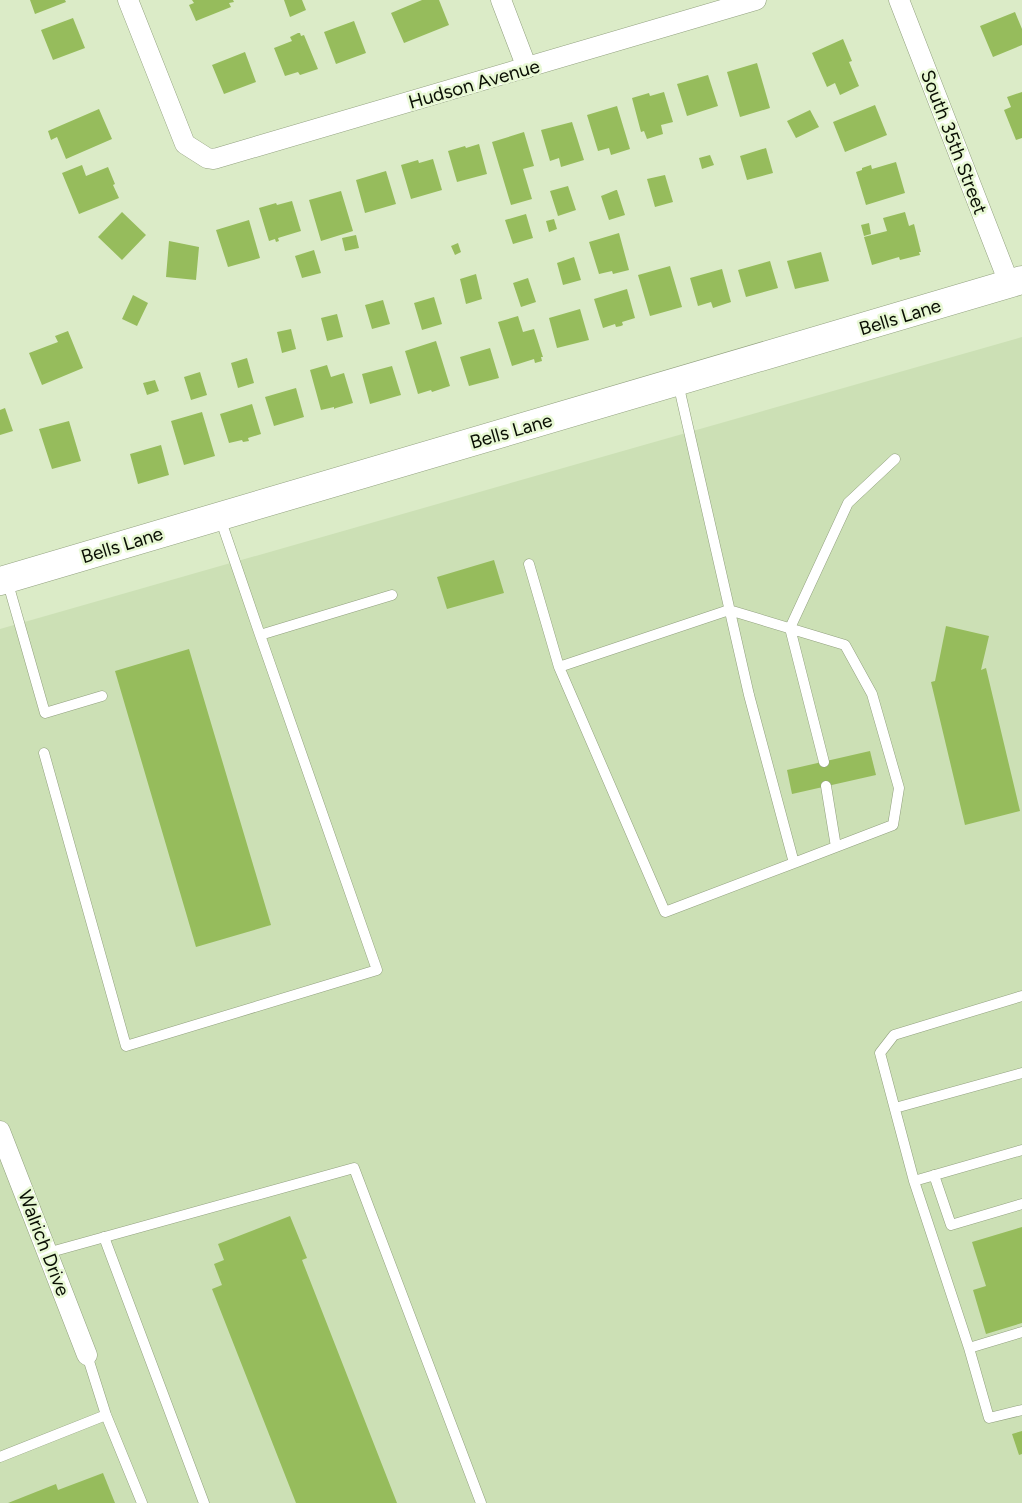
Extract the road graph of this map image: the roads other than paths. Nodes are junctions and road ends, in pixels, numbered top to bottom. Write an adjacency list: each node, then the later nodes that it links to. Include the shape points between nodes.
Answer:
1 (128, 0): 5 (street, Hudson Avenue, via 185,144 207,158 214,159)
2 (501, 0): 5 (street)
3 (756, 0): 5 (street, Hudson Avenue)
4 (899, 0): 6 (street, South 35th Street)
5 (527, 68)
6 (1016, 282): 7 (main road, Bells Lane)
7 (678, 382): 9 (main road, Bells Lane); 13 (lane)
8 (895, 459): 14 (lane, via 848,503)
9 (220, 516): 11 (main road, Bells Lane); 15 (lane)
10 (529, 564): 16 (lane)
11 (4, 580): 17 (lane, via 46,713)
12 (392, 595): 15 (lane)
13 (730, 610): 14 (lane); 16 (lane); 22 (lane)
14 (790, 628): 19 (lane); 21 (lane, via 845,645 872,694 899,788 893,826)
15 (260, 635): 18 (lane, via 377,970 126,1046)
16 (559, 667): 22 (lane, via 665,912)
17 (102, 696)
18 (44, 753)
19 (824, 762)
20 (826, 786): 21 (lane)
21 (836, 847): 22 (lane)
22 (794, 863)
23 (1022, 996): 25 (lane, via 894,1035 880,1053)
24 (1022, 1073): 25 (lane)
25 (895, 1108): 29 (lane)
26 (0, 1131): 32 (street, Walrich Drive)
27 (1022, 1150): 28 (lane)
28 (934, 1175): 29 (lane); 30 (lane, via 951,1225)
29 (914, 1181): 34 (lane)
30 (1022, 1204)
31 (104, 1237): 32 (lane); 40 (lane); 41 (lane, via 354,1168)
32 (47, 1253): 35 (street, Walrich Drive)
33 (1022, 1332): 34 (lane)
34 (969, 1348): 36 (lane, via 990,1418)
35 (87, 1355): 37 (lane)
36 (1022, 1410)
37 (106, 1415): 38 (lane); 39 (lane)
38 (0, 1457)
39 (142, 1503)
40 (204, 1503)
41 (481, 1503)

